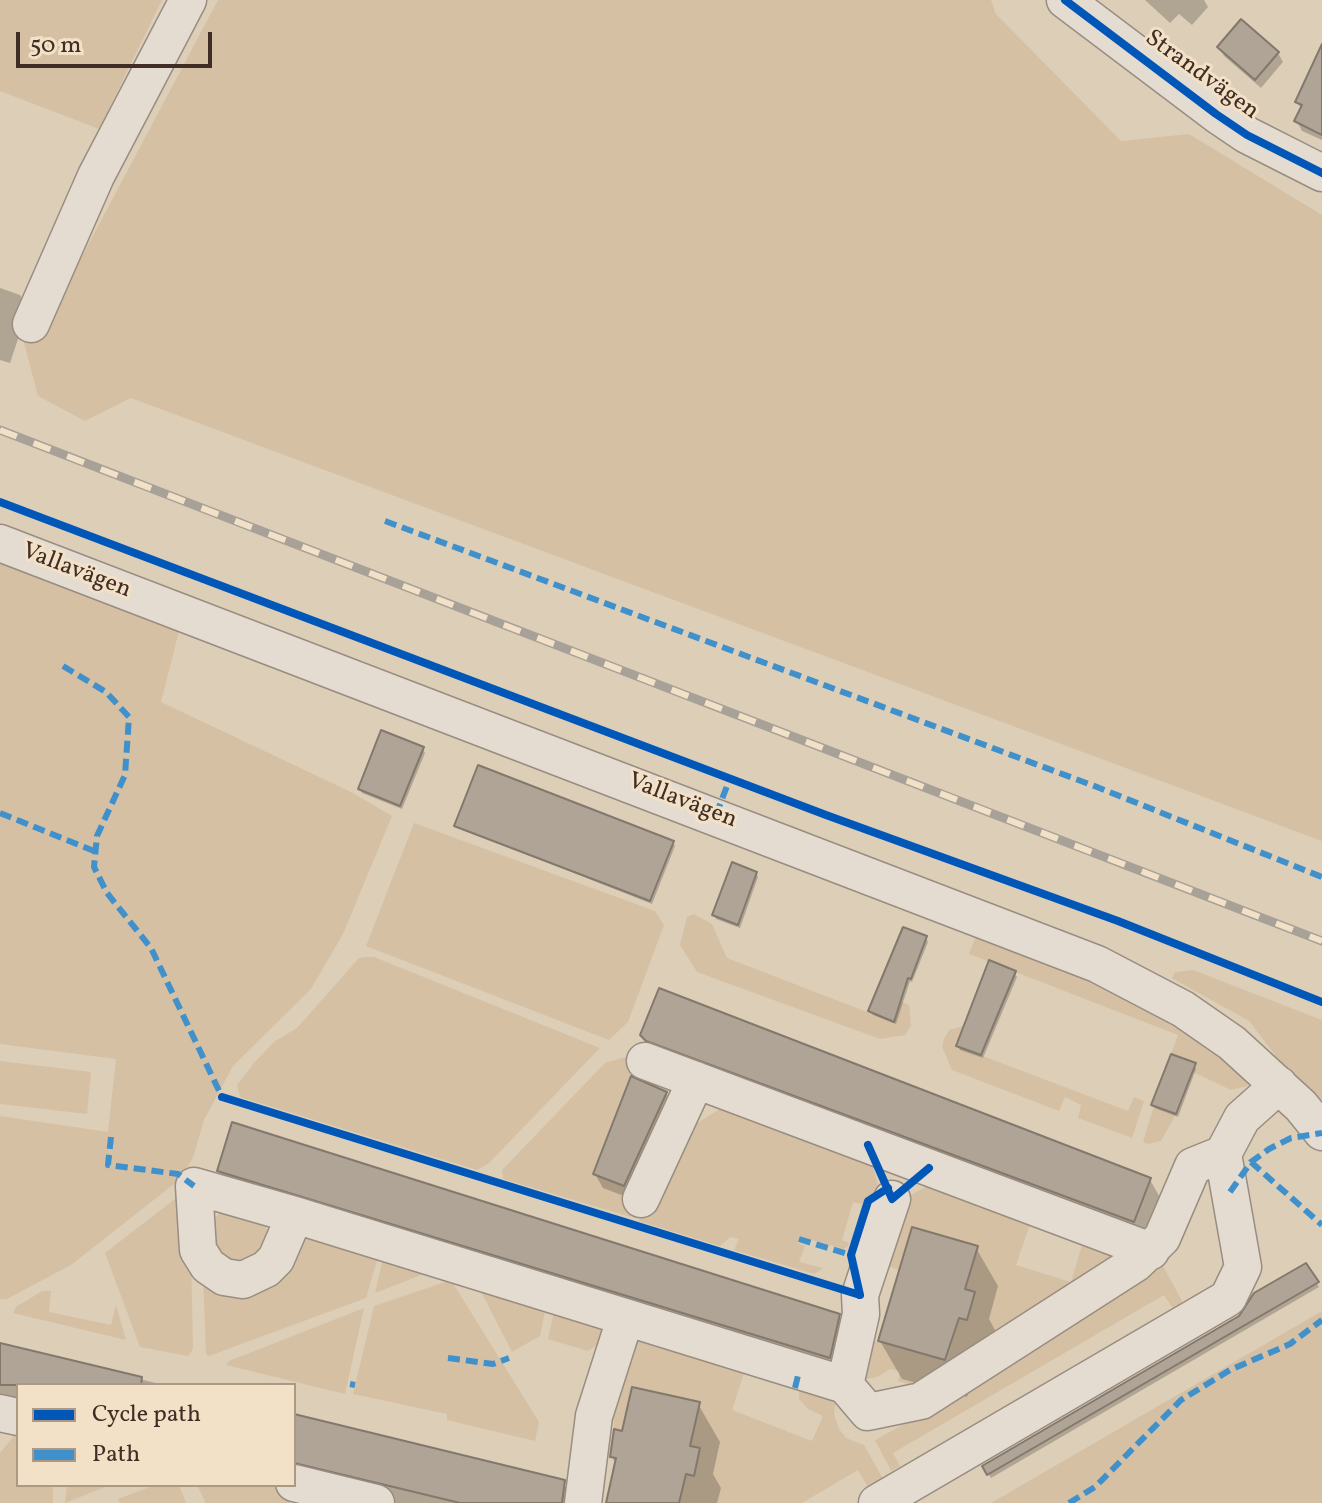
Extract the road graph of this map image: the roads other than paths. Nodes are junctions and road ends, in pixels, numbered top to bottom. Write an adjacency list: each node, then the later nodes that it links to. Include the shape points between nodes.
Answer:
1 (188, 0): 4 (street, via 96,176)
2 (1065, 0): 3 (street, Strandvägen, via 1216,114)
3 (1322, 173)
4 (31, 324)
5 (0, 543): 8 (street, Vallavägen, via 1097,964 1183,1009)
6 (645, 1061): 7 (street)
7 (696, 1080): 11 (street); 14 (street)
8 (1279, 1085): 9 (street, Vallavägen); 10 (street, via 1242,1118)
9 (1322, 1132)
10 (1223, 1154): 14 (street, via 1193,1166 1187,1174 1162,1238); 20 (street, via 1243,1267 1228,1298)
11 (641, 1199)
12 (892, 1199): 16 (street, via 860,1295 861,1314)
13 (295, 1215): 15 (street)
14 (1151, 1251): 16 (street, via 921,1401 868,1412)
15 (625, 1319): 16 (street); 19 (street, via 594,1416)
16 (845, 1385)
17 (298, 1490): 18 (street)
18 (376, 1503)
19 (583, 1503)
20 (877, 1503)

